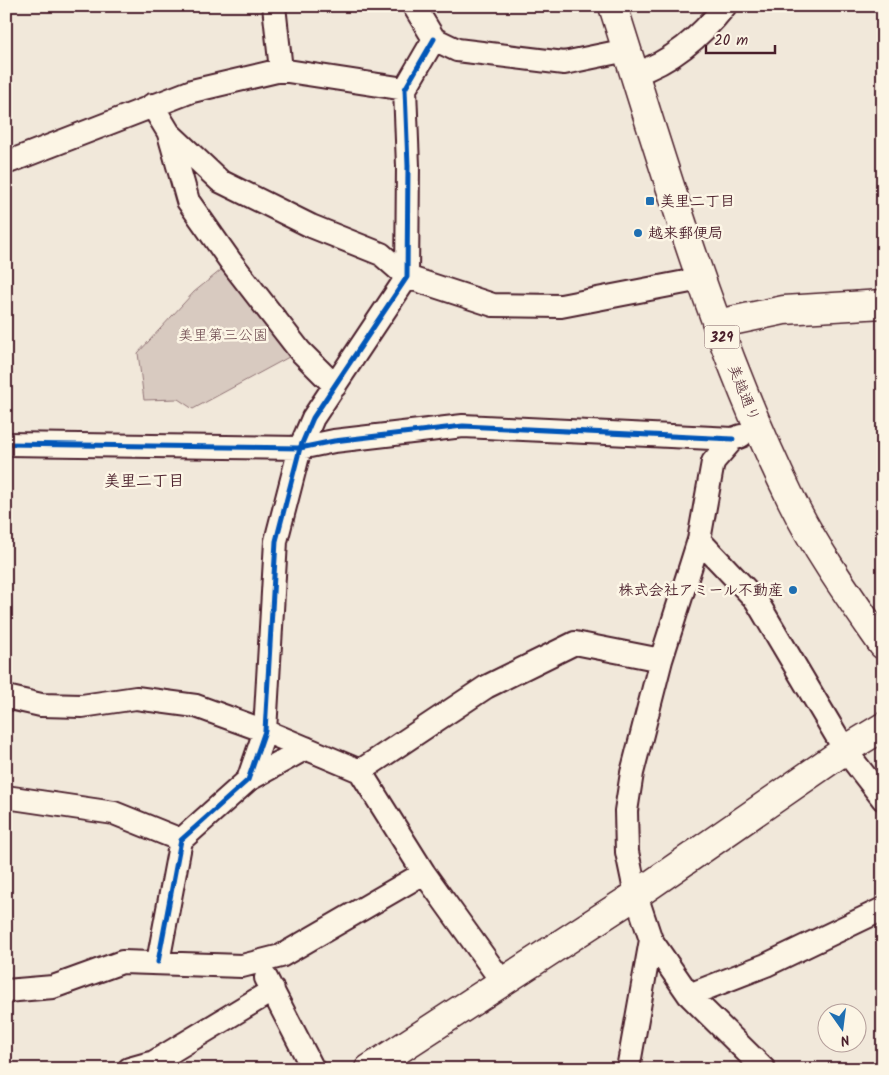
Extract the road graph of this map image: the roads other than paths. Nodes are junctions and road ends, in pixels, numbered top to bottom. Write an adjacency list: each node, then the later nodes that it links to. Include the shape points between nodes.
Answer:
1 (274, 6): 7 (street)
2 (414, 6): 5 (street)
3 (613, 6): 6 (main road, 美越通り / 329)
4 (725, 6): 6 (street, via 687,46 658,66)
5 (434, 39): 6 (street, via 457,50 564,63); 8 (street)
6 (630, 62): 13 (main road, 美越通り / 329)
7 (281, 70): 8 (street); 9 (street, via 192,91)
8 (405, 89): 12 (street)
9 (152, 105): 10 (street); 11 (street)
10 (169, 133): 12 (street, via 220,181 311,226 381,254); 16 (street, via 188,201 300,351)
11 (6, 163)
12 (407, 277): 13 (street, via 493,305 561,306); 16 (street)
13 (701, 279): 15 (main road, 美越通り / 329)
14 (883, 304): 15 (main road, via 784,310)
15 (717, 324): 17 (main road, 美越通り / 329)
16 (335, 386): 20 (street, via 312,418)
17 (759, 430): 18 (street); 22 (main road, 美越通り / 329, via 812,536)
18 (733, 439): 20 (street, via 463,426); 21 (street, via 713,462)
19 (6, 444): 20 (street)
20 (300, 448): 26 (street, via 276,541)
21 (698, 540): 23 (street); 28 (street, via 756,600)
22 (883, 645)
23 (661, 660): 29 (street, via 575,643 486,687); 35 (street, via 632,773 626,812 627,852)
24 (6, 697): 26 (street, via 41,705 82,706 136,698 196,706)
25 (883, 727): 28 (main road)
26 (265, 732): 27 (street); 30 (street)
27 (306, 748): 29 (street); 30 (street)
28 (845, 750): 32 (street); 35 (main road)
29 (360, 770): 34 (street)
30 (248, 780): 33 (street)
31 (6, 797): 33 (street, via 114,812)
32 (883, 800)
33 (181, 840): 38 (street)
34 (424, 873): 39 (street, via 281,956); 40 (street)
35 (636, 895): 37 (street); 40 (main road)
36 (883, 909): 43 (street, via 766,965)
37 (651, 940): 43 (street); 47 (street)
38 (158, 962): 39 (street, via 242,966); 42 (street, via 122,962 53,987)
39 (256, 963): 41 (street)
40 (503, 983): 46 (main road)
41 (273, 990): 44 (street, via 154,1062); 45 (street)
42 (6, 991)
43 (689, 995): 48 (street)
44 (129, 1069)
45 (313, 1069)
46 (370, 1069)
47 (628, 1069)
48 (764, 1069)

